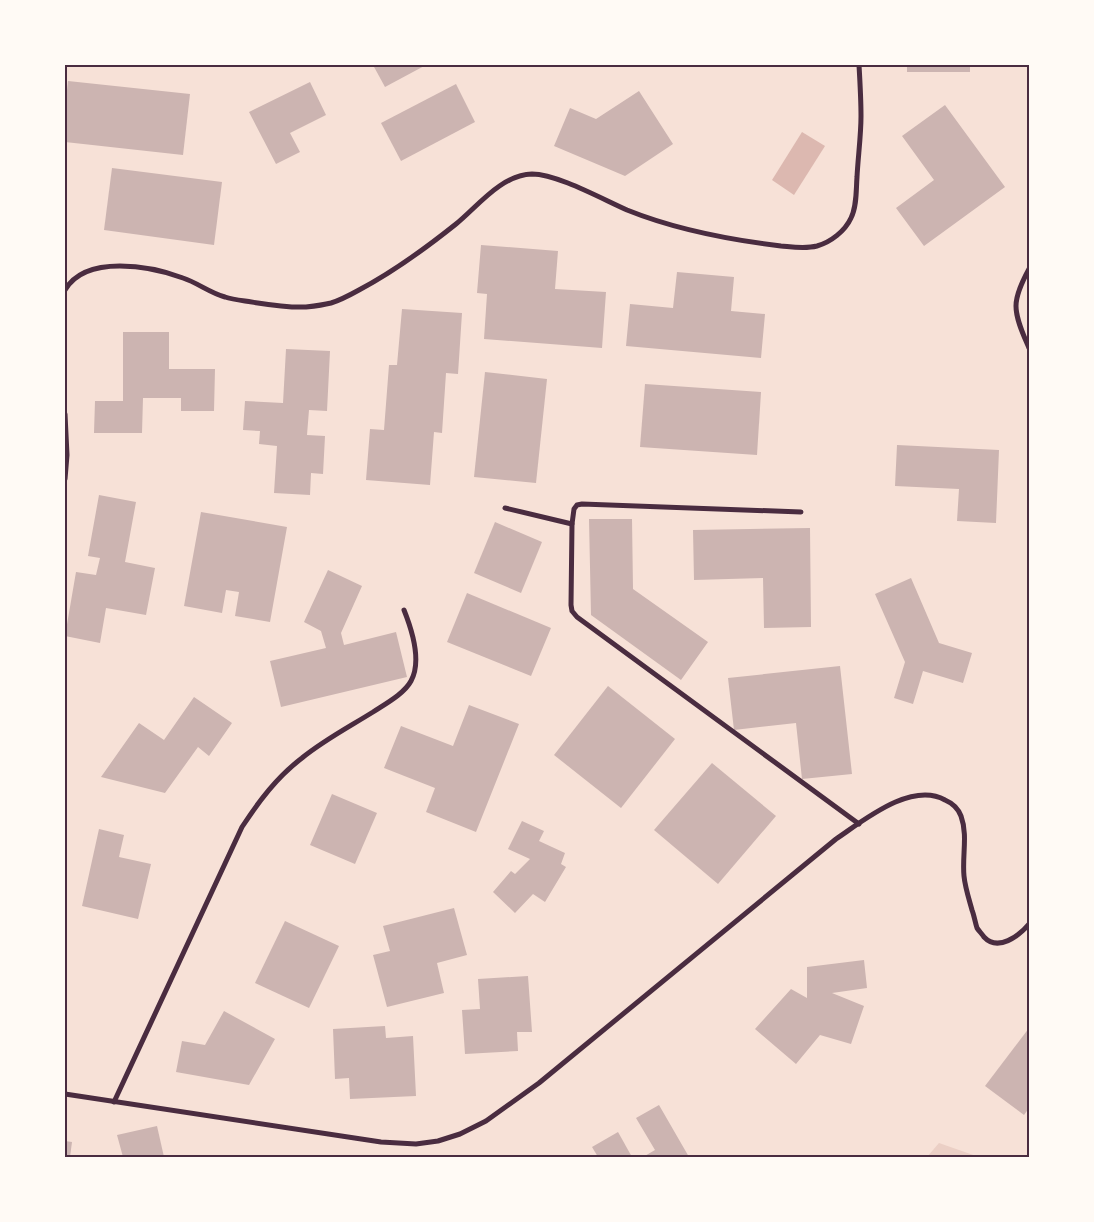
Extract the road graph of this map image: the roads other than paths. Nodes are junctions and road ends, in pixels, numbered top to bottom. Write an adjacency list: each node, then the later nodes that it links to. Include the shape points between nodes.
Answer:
1 (859, 65): 3 (street, via 861,118 853,216 845,228 816,246 759,243 657,221 549,177 528,174 499,186 414,256 372,283 321,306 300,307 230,298 177,276 121,266 91,270 71,282)
2 (1029, 269): 4 (street, via 1016,307)
3 (65, 290)
4 (1029, 348)
5 (65, 414): 6 (street)
6 (65, 479)
7 (505, 508): 9 (street)
8 (801, 512): 9 (street, via 582,504 574,509)
9 (572, 524): 11 (street, via 571,605 576,617)
10 (404, 610): 14 (street, via 415,654 410,682 395,698 302,758 256,806 242,827)
11 (859, 824): 12 (street, via 905,798 919,795 941,798 952,804 960,813 964,826 964,877 978,930 987,940 999,944 1012,939); 14 (street, via 836,839 539,1084 486,1121 460,1134 416,1144 381,1142)
12 (1029, 924)
13 (65, 1094): 14 (street)
14 (114, 1102)

